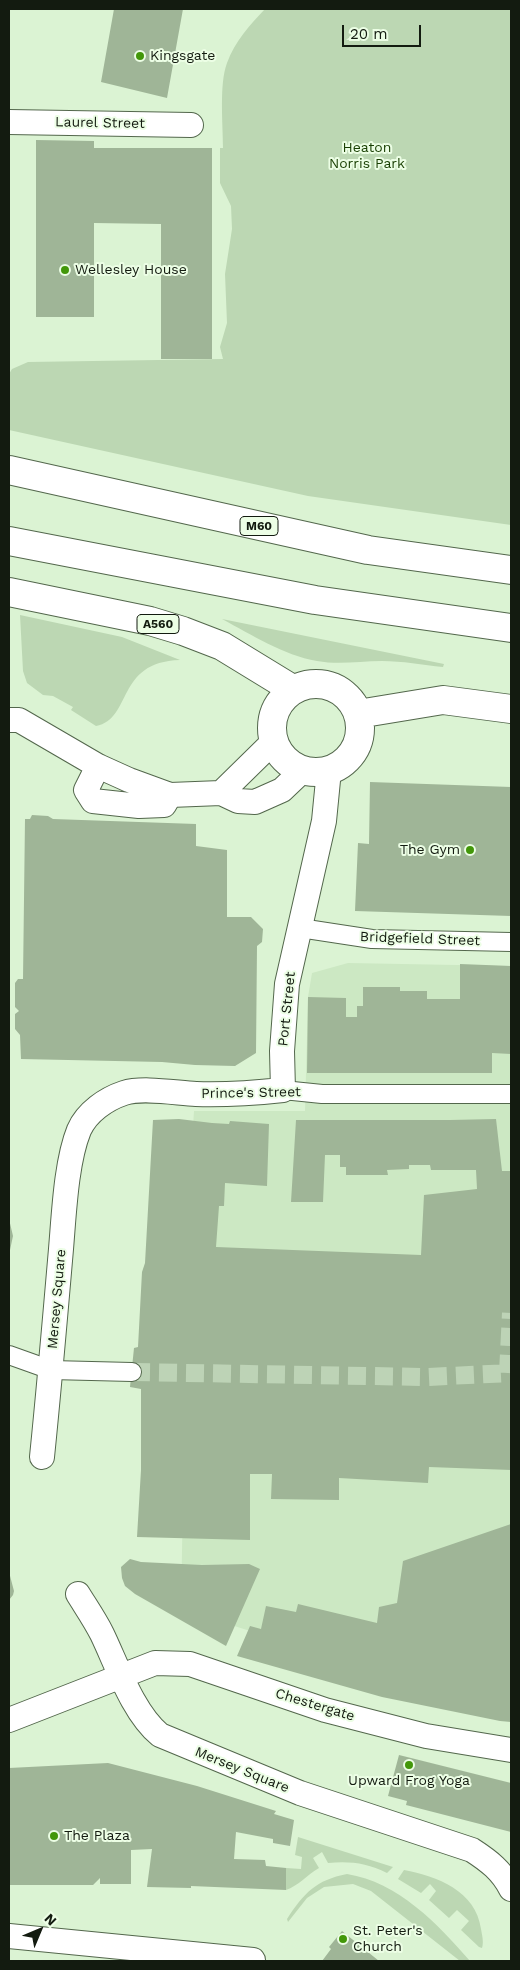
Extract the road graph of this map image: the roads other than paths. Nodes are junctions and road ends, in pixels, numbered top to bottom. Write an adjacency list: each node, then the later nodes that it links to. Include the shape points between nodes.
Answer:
1 (9, 122): 2 (street, Laurel Street)
2 (191, 125)
3 (9, 470): 5 (main road, M60, via 368,550)
4 (9, 541): 7 (main road, via 315,600)
5 (511, 570)
6 (9, 592): 8 (main road, A560, via 183,631 222,646)
7 (511, 628)
8 (294, 690): 10 (main road, via 306,685 332,687 352,702); 12 (main road, via 275,712 272,726)
9 (511, 709): 10 (main road, via 443,700)
10 (358, 714): 14 (main road, via 358,742 352,754 342,764)
11 (9, 720): 13 (street, via 19,720)
12 (274, 741): 14 (main road, via 280,754 291,764); 15 (street)
13 (98, 766): 16 (street); 16 (street, via 86,790 93,802 164,805)
14 (316, 770): 15 (street, via 255,802 238,801); 17 (street, Port Street, via 324,821)
15 (222, 793): 16 (street)
16 (170, 795)
17 (300, 928): 18 (street, Bridgefield Street, via 372,939); 19 (street, Port Street, via 287,984)
18 (511, 942)
19 (282, 1090): 20 (street, Prince's Street, via 322,1094); 21 (street, Prince's Street, via 238,1094 127,1092 99,1106 85,1120)
20 (511, 1094)
21 (75, 1142): 23 (street, Mersey Square, via 67,1188)
22 (9, 1355): 23 (street)
23 (51, 1370): 24 (street); 25 (street, Mersey Square)
24 (132, 1372)
25 (42, 1456)
26 (78, 1594): 27 (street, Mersey Square, via 102,1634)
27 (121, 1676): 28 (street); 29 (street, Chestergate, via 155,1663 190,1664 325,1710 426,1736); 30 (street, Mersey Square, via 145,1720 168,1740 300,1793 472,1850 487,1860)
28 (9, 1720)
29 (511, 1750)
30 (506, 1881)
31 (9, 1936): 32 (street)
32 (253, 1960)

